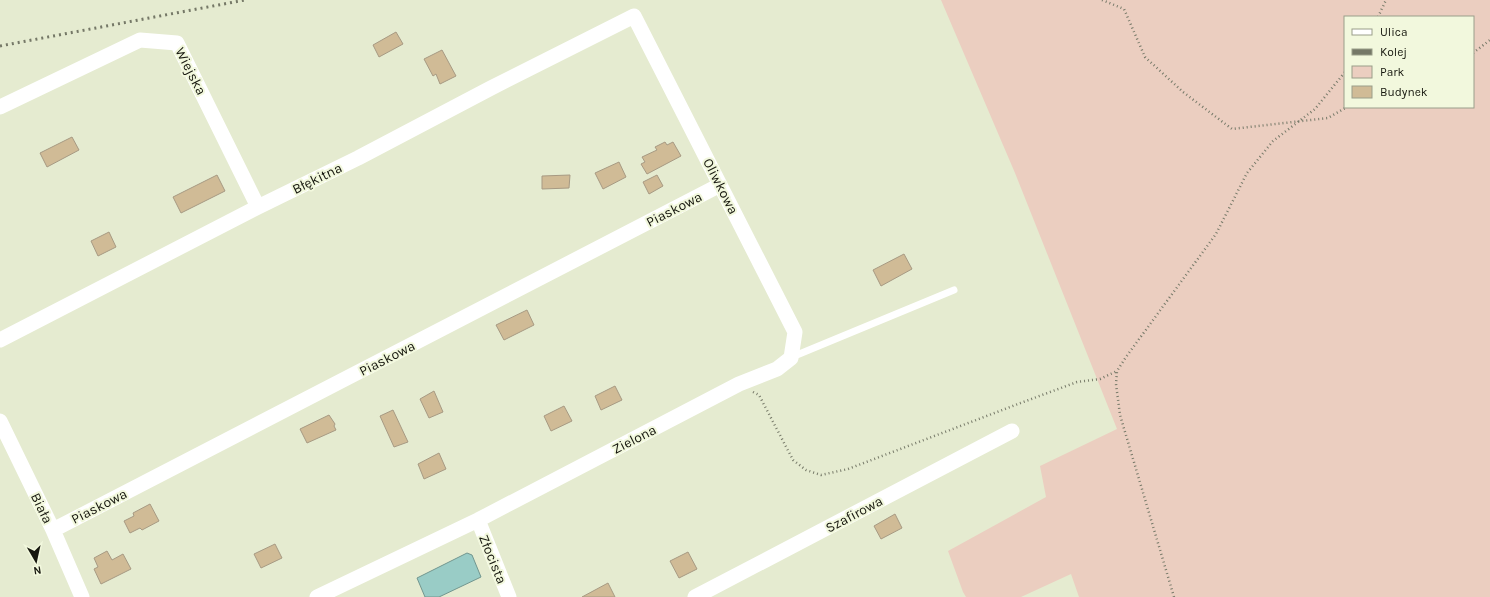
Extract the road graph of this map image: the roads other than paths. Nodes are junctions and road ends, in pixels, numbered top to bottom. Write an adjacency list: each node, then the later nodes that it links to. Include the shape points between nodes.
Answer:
1 (634, 16): 3 (street, Oliwkowa); 4 (street, Błękitna)
2 (0, 107): 4 (street, Wiejska, via 140,40 178,43)
3 (720, 185): 7 (street, Oliwkowa, via 796,332); 11 (street, Piaskowa)
4 (258, 207): 6 (street, Błękitna)
5 (954, 290): 7 (lane, Zielona)
6 (0, 340)
7 (791, 358): 10 (street, Zielona, via 777,369 739,384)
8 (0, 421): 11 (street, Biała)
9 (1012, 431): 15 (street, Szafirowa)
10 (478, 520): 13 (street, Zielona); 14 (street, Złocista)
11 (53, 530): 12 (street, Biała)
12 (82, 597)
13 (317, 597)
14 (509, 597)
15 (695, 597)

